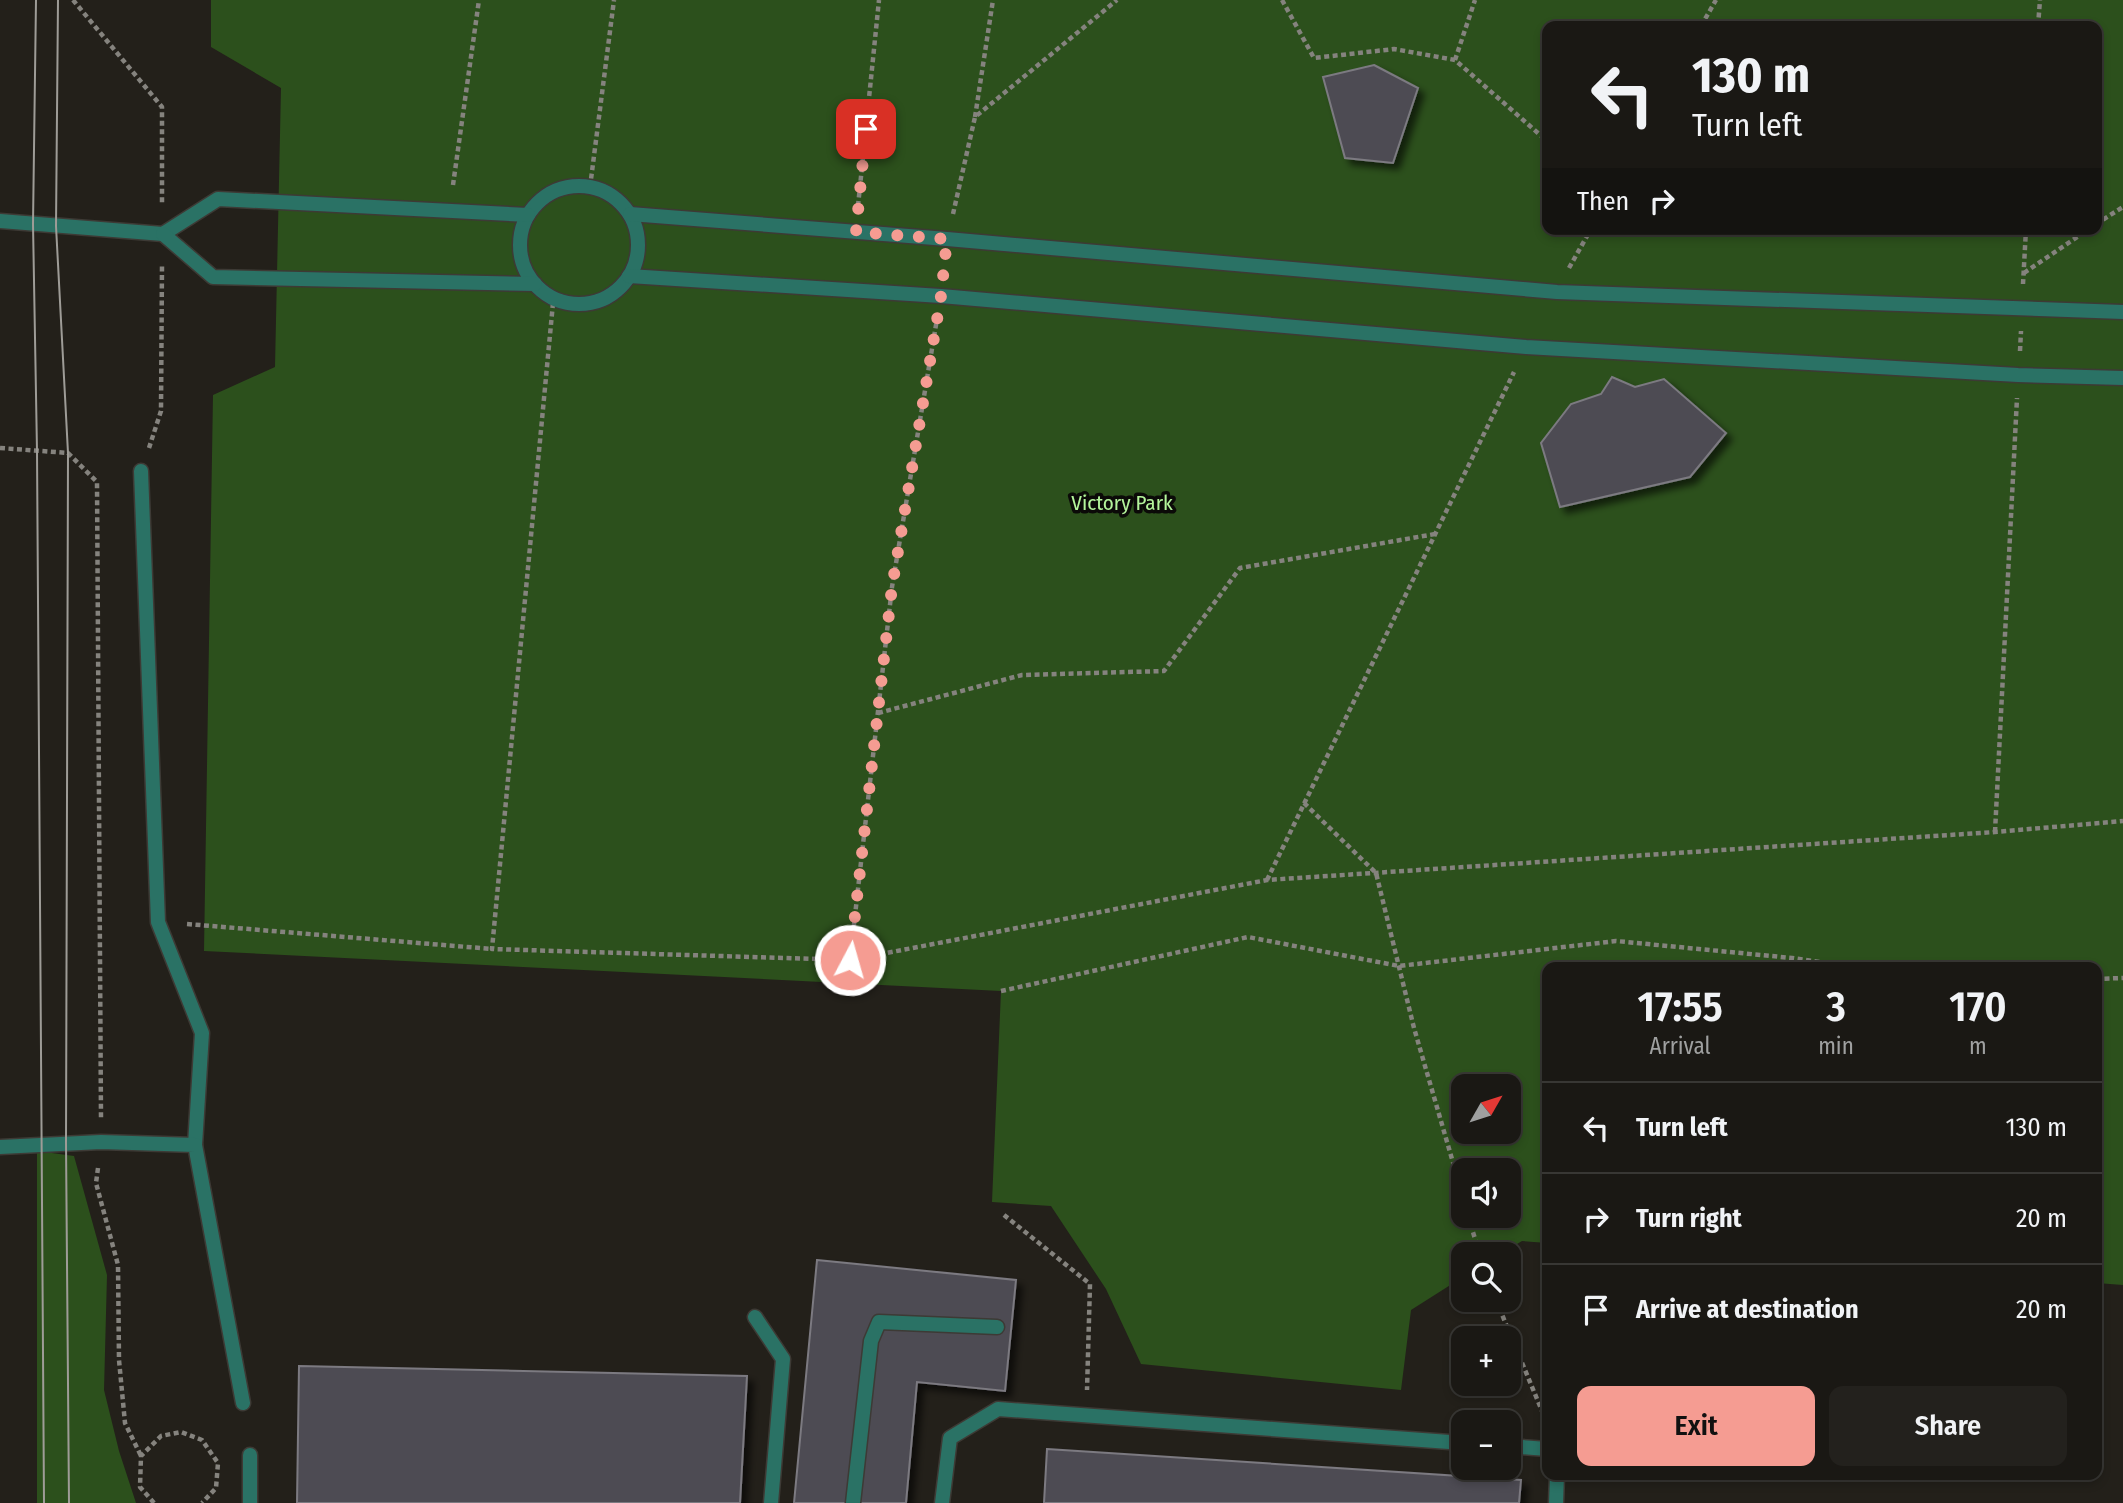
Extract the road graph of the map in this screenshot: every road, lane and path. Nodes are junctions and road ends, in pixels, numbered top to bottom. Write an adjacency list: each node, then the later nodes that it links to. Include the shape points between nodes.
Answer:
1 (479, 0): 17 (path)
2 (614, 0): 15 (path)
3 (879, 0): 22 (path)
4 (993, 0): 13 (path)
5 (1117, 0): 13 (path)
6 (1282, 0): 12 (path, via 1314,58 1394,49)
7 (1475, 0): 12 (path)
8 (1716, 0): 10 (path)
9 (2040, 0): 11 (path)
10 (1704, 21)
11 (2038, 21)
12 (1455, 60): 14 (path)
13 (975, 117): 27 (path)
14 (1542, 137)
15 (590, 187): 18 (street, via 619,201); 19 (street, via 565,187 546,195)
16 (2123, 206): 20 (path)
17 (450, 210): 19 (street); 23 (street, via 218,199)
18 (630, 214): 22 (street); 29 (street, via 638,234 638,253)
19 (528, 215): 30 (street, via 520,247 524,267)
20 (2102, 220)
21 (0, 221): 23 (street)
22 (856, 232): 27 (street)
23 (163, 234): 30 (street, via 213,278)
24 (1588, 235): 31 (path)
25 (2026, 235): 28 (path)
26 (2080, 235): 28 (path)
27 (947, 239): 31 (street)
28 (2024, 273): 34 (path)
29 (629, 276): 30 (street, via 607,298 589,304 551,297); 32 (street)
30 (535, 284)
31 (1556, 292): 34 (street)
32 (941, 296): 36 (street); 42 (path, via 892,587)
33 (553, 303): 49 (path)
34 (2022, 307): 35 (street); 37 (path)
35 (2123, 312)
36 (1526, 347): 37 (street); 41 (path)
37 (2018, 374): 38 (street); 45 (path)
38 (2123, 378)
39 (0, 448): 56 (path, via 68,453 97,482)
40 (141, 471): 48 (street)
41 (1436, 534): 42 (path, via 1240,568 1164,671 1022,675); 43 (path)
42 (878, 713): 50 (path)
43 (1304, 803): 46 (path); 47 (path)
44 (2123, 821): 45 (path)
45 (1995, 832): 46 (path)
46 (1376, 873): 47 (path); 52 (path)
47 (1267, 880): 50 (path)
48 (158, 922): 49 (path); 57 (street, via 201,1033)
49 (492, 949): 50 (path)
50 (850, 960)
51 (1819, 962): 52 (path, via 1616,941)
52 (1399, 966): 55 (path, via 1248,937); 59 (path)
53 (2123, 978): 54 (path)
54 (2102, 979)
55 (1001, 992)
56 (102, 1142): 57 (street); 58 (street); 71 (path, via 96,1183 118,1265 118,1360 125,1423)
57 (195, 1145): 64 (street)
58 (0, 1147)
59 (1452, 1158)
60 (1004, 1215): 66 (path, via 1090,1284)
61 (1501, 1312): 65 (path)
62 (755, 1317): 76 (street, via 783,1359)
63 (997, 1327): 77 (street, via 879,1322 871,1341)
64 (243, 1403)
65 (1542, 1411)
66 (1087, 1416): 67 (street); 78 (street, via 998,1409 950,1438)
67 (1451, 1442)
68 (1521, 1447): 69 (street)
69 (1542, 1449)
70 (250, 1455): 75 (street)
71 (141, 1456): 73 (path, via 140,1487); 74 (path, via 160,1436 181,1432 202,1440 218,1462 216,1488)
72 (1557, 1480): 79 (street)
73 (154, 1503)
74 (202, 1503)
75 (250, 1503)
76 (771, 1503)
77 (853, 1503)
78 (942, 1503)
79 (1556, 1503)

